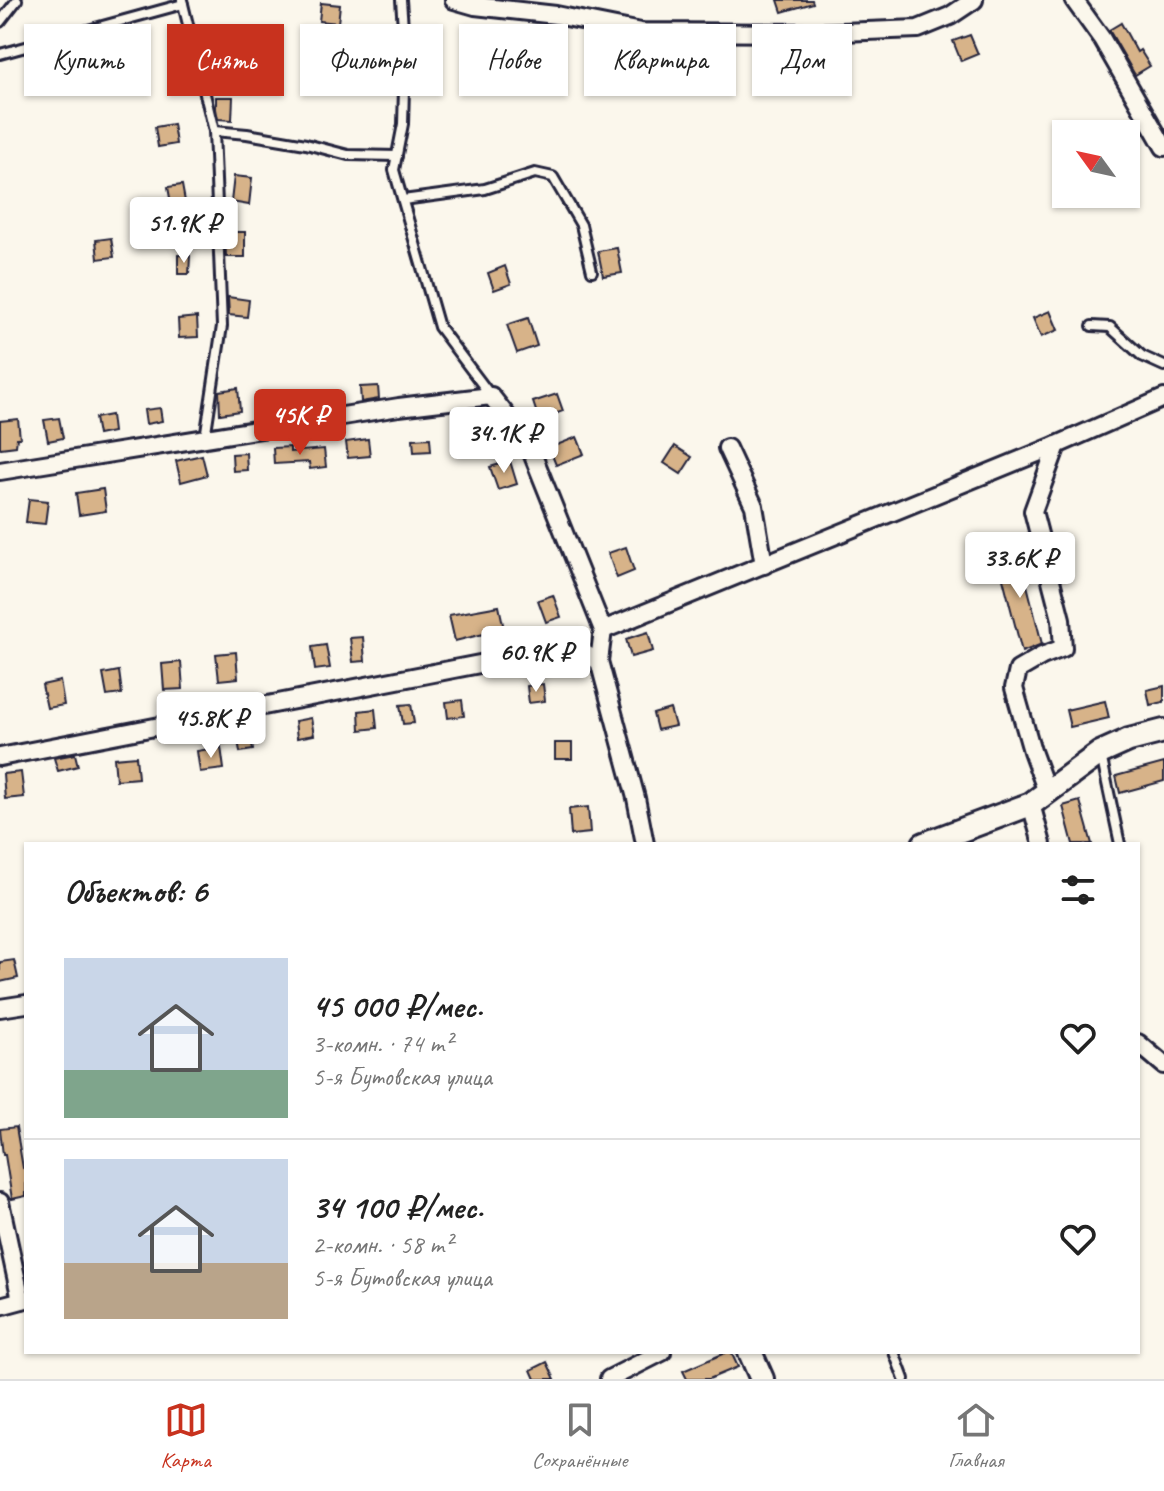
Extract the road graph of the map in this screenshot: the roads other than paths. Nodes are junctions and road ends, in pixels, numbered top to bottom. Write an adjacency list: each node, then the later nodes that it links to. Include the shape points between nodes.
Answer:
1 (17, 0): 7 (lane)
2 (401, 0): 11 (lane, via 405,54)
3 (454, 0): 4 (street, via 641,32 815,33 918,29)
4 (974, 0)
5 (1074, 0): 10 (street)
6 (182, 2): 8 (lane); 9 (lane)
7 (0, 22)
8 (0, 54)
9 (214, 131): 11 (lane, via 348,155); 18 (lane, via 222,326)
10 (1164, 147)
11 (397, 156): 12 (lane, via 394,170)
12 (403, 200): 13 (lane, via 485,189 535,173 553,177 581,225); 16 (lane, via 439,327)
13 (592, 271)
14 (1092, 326): 15 (lane, via 1110,327 1142,356)
15 (1164, 366)
16 (491, 396): 18 (street); 23 (street, via 528,443)
17 (1164, 398): 19 (street)
18 (204, 439): 21 (street)
19 (1057, 445): 22 (street); 28 (street, via 1033,511 1061,619 1063,648 1018,670 1014,688)
20 (727, 448): 22 (street, via 754,506)
21 (0, 471)
22 (764, 565): 23 (street)
23 (603, 630): 24 (street)
24 (599, 661): 27 (street, via 579,651 557,649); 29 (street)
25 (1164, 731): 26 (street)
26 (1100, 753): 28 (street); 32 (lane)
27 (0, 757)
28 (1039, 798): 30 (street); 31 (street)
29 (645, 842)
30 (929, 842)
31 (1042, 842)
32 (1120, 842)
33 (24, 1004): 34 (street)
34 (0, 1008)
35 (1140, 1045): 36 (street)
36 (1164, 1065)
37 (0, 1202): 38 (street)
38 (24, 1300): 39 (street)
39 (0, 1306)
40 (658, 1354): 43 (street)
41 (751, 1354): 44 (street)
42 (895, 1354): 45 (lane)
43 (609, 1379)
44 (762, 1379)
45 (904, 1379)

